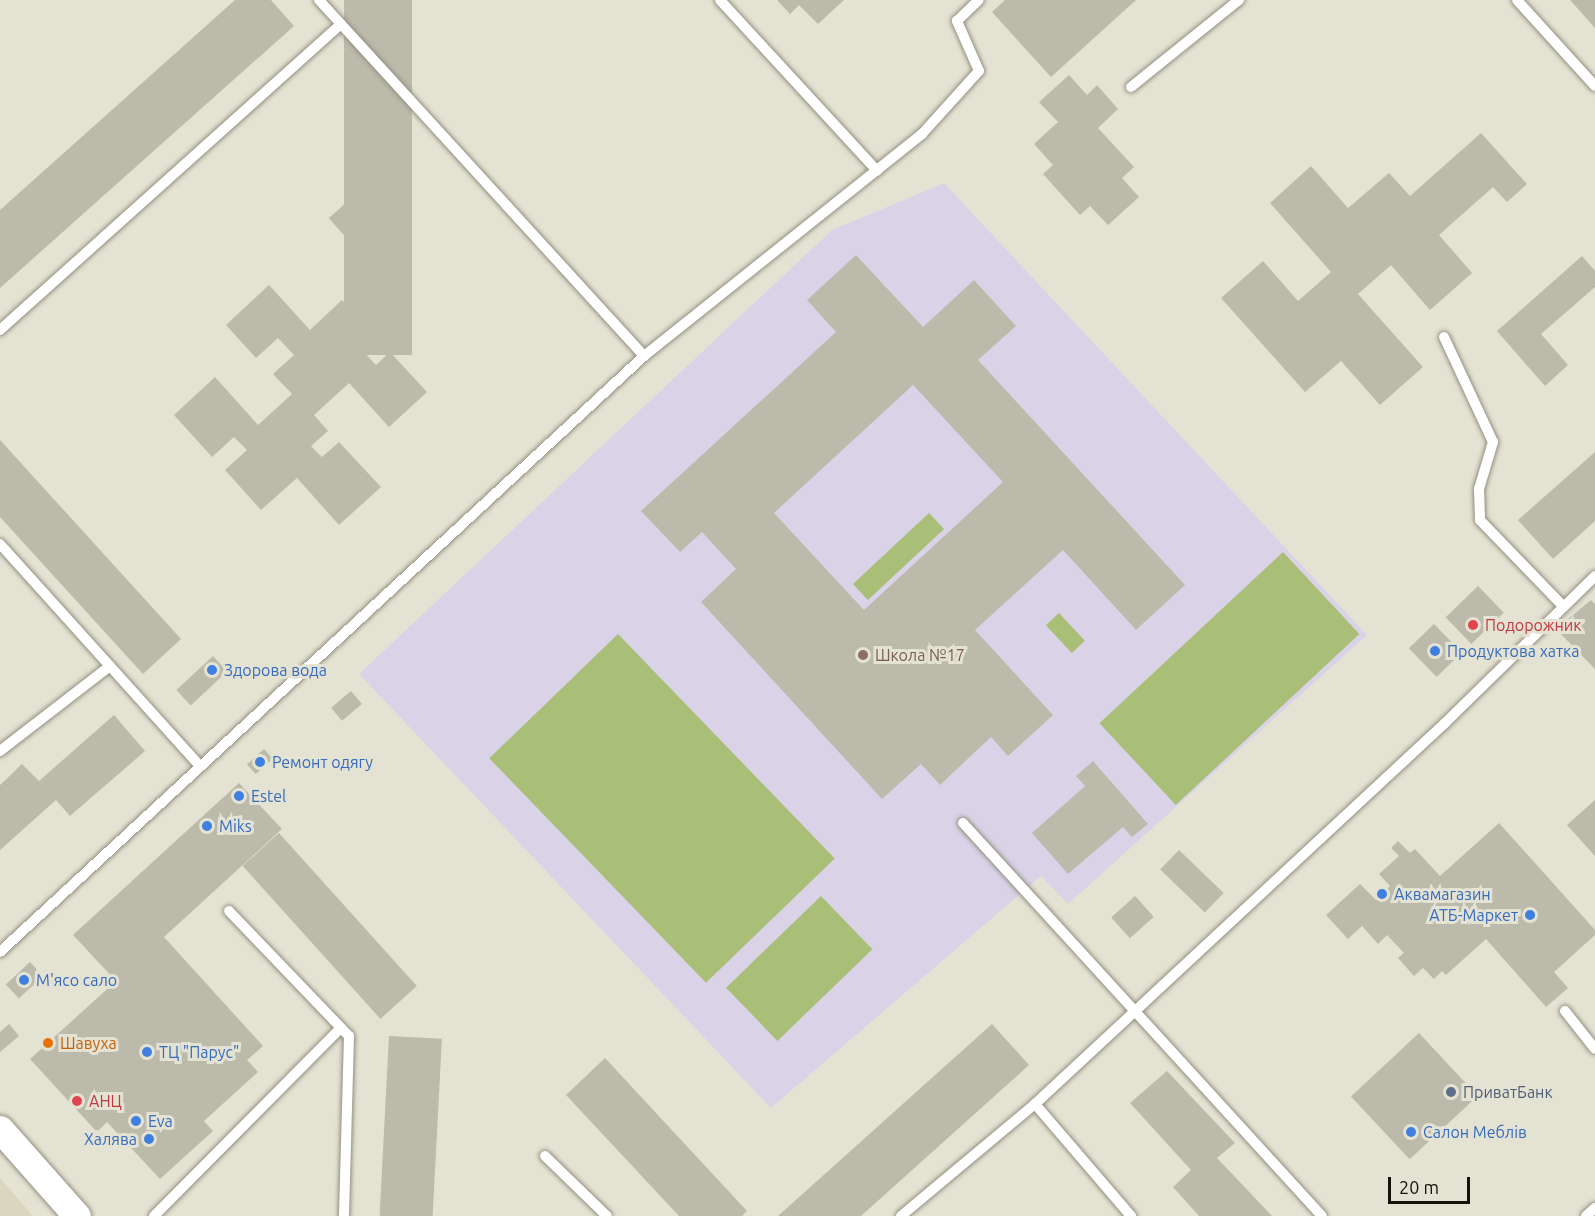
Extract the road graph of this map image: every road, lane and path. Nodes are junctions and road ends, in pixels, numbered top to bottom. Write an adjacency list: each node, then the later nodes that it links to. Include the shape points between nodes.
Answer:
1 (319, 0): 6 (lane)
2 (720, 0): 9 (lane)
3 (979, 0): 9 (lane, via 957,21 979,71 922,134)
4 (1239, 0): 8 (lane)
5 (1517, 0): 7 (lane)
6 (341, 24): 10 (lane); 12 (lane)
7 (1595, 86)
8 (1131, 87)
9 (877, 171): 12 (lane)
10 (0, 330)
11 (1444, 337): 15 (lane, via 1493,442 1479,489 1480,520)
12 (644, 356): 18 (lane)
13 (0, 544): 16 (lane)
14 (1595, 576): 15 (lane)
15 (1563, 606): 23 (lane, via 1445,723)
16 (110, 666): 17 (lane); 18 (lane)
17 (0, 751)
18 (200, 766): 21 (lane)
19 (963, 823): 23 (lane)
20 (228, 911): 24 (lane)
21 (0, 952)
22 (1565, 1011): 25 (lane)
23 (1135, 1012): 26 (lane); 36 (lane)
24 (341, 1028): 31 (lane); 32 (lane, via 349,1036)
25 (1595, 1049)
26 (1035, 1104): 34 (lane); 35 (lane)
27 (0, 1130): 30 (street)
28 (545, 1156): 33 (lane)
29 (1595, 1208): 37 (lane)
30 (77, 1216)
31 (154, 1216)
32 (344, 1216)
33 (607, 1216)
34 (901, 1216)
35 (1131, 1216)
36 (1322, 1216)
37 (1586, 1216)

